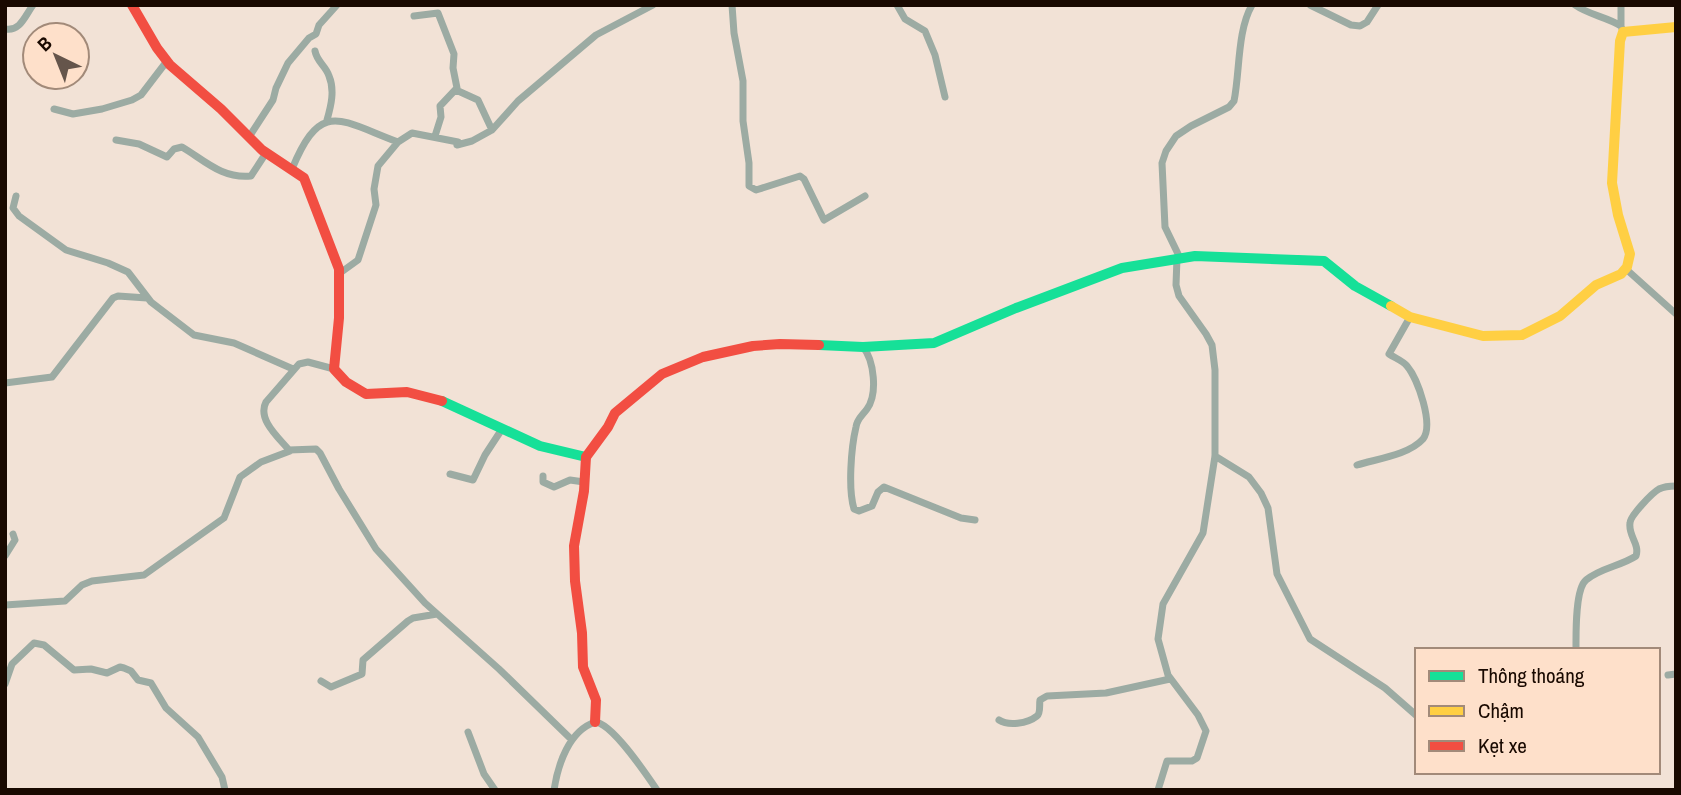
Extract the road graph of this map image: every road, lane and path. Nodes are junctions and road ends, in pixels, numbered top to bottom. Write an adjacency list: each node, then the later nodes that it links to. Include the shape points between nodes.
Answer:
1 (33, 5): 14 (street, via 17,28)
2 (337, 5): 24 (street, via 288,63 274,100)
3 (653, 5): 22 (street, via 587,42 518,101)
4 (732, 5): 29 (street, via 743,81 749,186 756,190 800,176 824,220)
5 (897, 5): 19 (street, via 905,19 925,31)
6 (1252, 5): 31 (street, via 1234,102 1176,136 1162,163 1166,227)
7 (1310, 5): 8 (street, via 1360,26)
8 (1378, 5)
9 (1575, 5): 15 (street)
10 (1621, 5): 15 (street)
11 (135, 6): 17 (street)
12 (414, 16): 18 (street, via 439,14 454,54)
13 (1676, 27): 15 (street)
14 (5, 29)
15 (1622, 29): 32 (street, via 1612,183 1630,254)
16 (316, 51): 21 (street, via 330,77 332,99)
17 (167, 61): 20 (street, via 145,91 132,100 73,114); 24 (street)
18 (456, 90): 22 (street, via 478,100); 23 (street, via 440,106)
19 (945, 97)
20 (54, 109)
21 (327, 120): 26 (street); 28 (street, via 305,140)
22 (492, 130): 23 (street, via 457,145)
23 (435, 136): 26 (street, via 412,133)
24 (248, 137): 27 (street)
25 (116, 140): 27 (street, via 167,157 182,147 215,170 240,177 251,176)
26 (398, 142): 33 (street, via 378,166 376,205 358,260)
27 (266, 153): 28 (street)
28 (292, 169): 33 (street, via 304,178)
29 (865, 195)
30 (16, 196): 34 (street, via 13,208 25,221 66,250 122,268)
31 (1178, 258): 36 (street, via 1324,261 1368,295); 37 (street, via 1110,272 934,343); 43 (street, via 1179,296 1212,345)
32 (1626, 269): 35 (street); 36 (street, via 1596,285 1560,316 1522,335 1483,336)
33 (340, 273): 39 (street)
34 (147, 298): 38 (street, via 194,335 234,343); 40 (street, via 113,298 52,377)
35 (1676, 314)
36 (1410, 317): 45 (street, via 1389,354 1413,376 1426,408 1427,430 1415,445)
37 (863, 347): 44 (street, via 753,346 670,369 615,412); 50 (street, via 870,356 873,382 869,405 855,429 854,509 869,508 880,489 887,487)
38 (293, 369): 39 (street, via 308,362); 42 (street, via 262,409)
39 (334, 369): 41 (street, via 365,394 420,393 457,405)
40 (5, 383)
41 (502, 429): 44 (street, via 542,447); 46 (street, via 473,480)
42 (290, 451): 53 (street, via 261,462 240,477 224,518 150,572 92,581 65,601); 54 (street, via 316,449 320,453 376,549)
43 (1215, 456): 56 (street, via 1203,533 1160,611 1158,639); 59 (street, via 1249,477 1261,493 1268,508 1277,574 1310,639 1385,688)
44 (586, 457): 48 (street)
45 (1357, 465)
46 (450, 474)
47 (543, 476): 48 (street, via 543,482 554,487 570,480)
48 (584, 482): 61 (street, via 574,546 575,581 583,667 596,700)
49 (1676, 486): 55 (street, via 1657,491 1632,517 1636,556 1582,585)
50 (975, 520)
51 (13, 534): 52 (street, via 15,540)
52 (5, 556)
53 (5, 605)
54 (437, 614): 57 (street, via 408,621 363,660 362,674 331,687); 63 (street)
55 (1576, 648)
56 (1170, 679): 60 (street, via 1106,693 1047,696 1040,700 1037,716 1012,724); 68 (street, via 1206,731 1198,758 1167,761)
57 (321, 681)
58 (5, 684): 65 (street, via 12,664 34,643 44,645 74,670 91,668 107,673 128,669 138,680 151,683 166,708 198,737)
59 (1415, 714)
60 (999, 720)
61 (595, 722): 63 (street); 67 (street, via 606,725)
62 (468, 732): 66 (street)
63 (572, 740): 64 (street)
64 (556, 788)
65 (225, 790)
66 (495, 790)
67 (657, 790)
68 (1158, 790)

